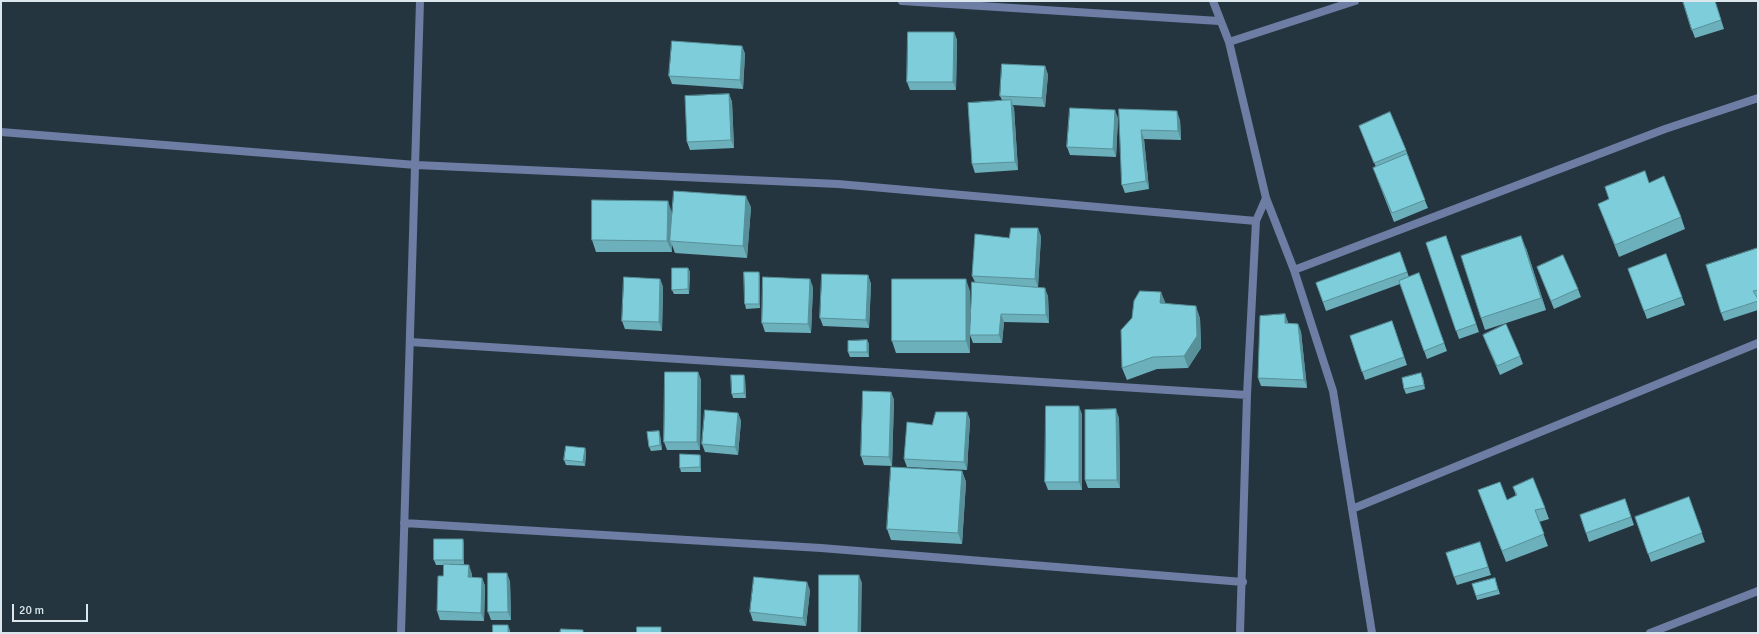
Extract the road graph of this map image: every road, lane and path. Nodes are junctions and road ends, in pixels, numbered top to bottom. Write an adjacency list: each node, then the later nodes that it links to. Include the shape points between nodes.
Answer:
1 (420, 1): 9 (street)
2 (902, 1): 5 (street)
3 (1213, 1): 5 (street)
4 (1355, 1): 6 (street)
5 (1219, 21): 6 (street)
6 (1229, 42): 10 (street)
7 (1758, 98): 12 (street, via 1665,129)
8 (1, 132): 9 (street)
9 (416, 165): 11 (street, via 838,184); 13 (street)
10 (1266, 198): 11 (street); 12 (street)
11 (1256, 221): 15 (street)
12 (1294, 270): 16 (street, via 1333,391)
13 (410, 342): 15 (street); 17 (street)
14 (1758, 343): 16 (street)
15 (1247, 396): 18 (street)
16 (1352, 509): 22 (street)
17 (404, 523): 18 (street, via 821,548); 20 (street)
18 (1243, 582): 21 (street)
19 (1758, 590): 23 (street)
20 (401, 633)
21 (1240, 633)
22 (1372, 633)
23 (1650, 633)

